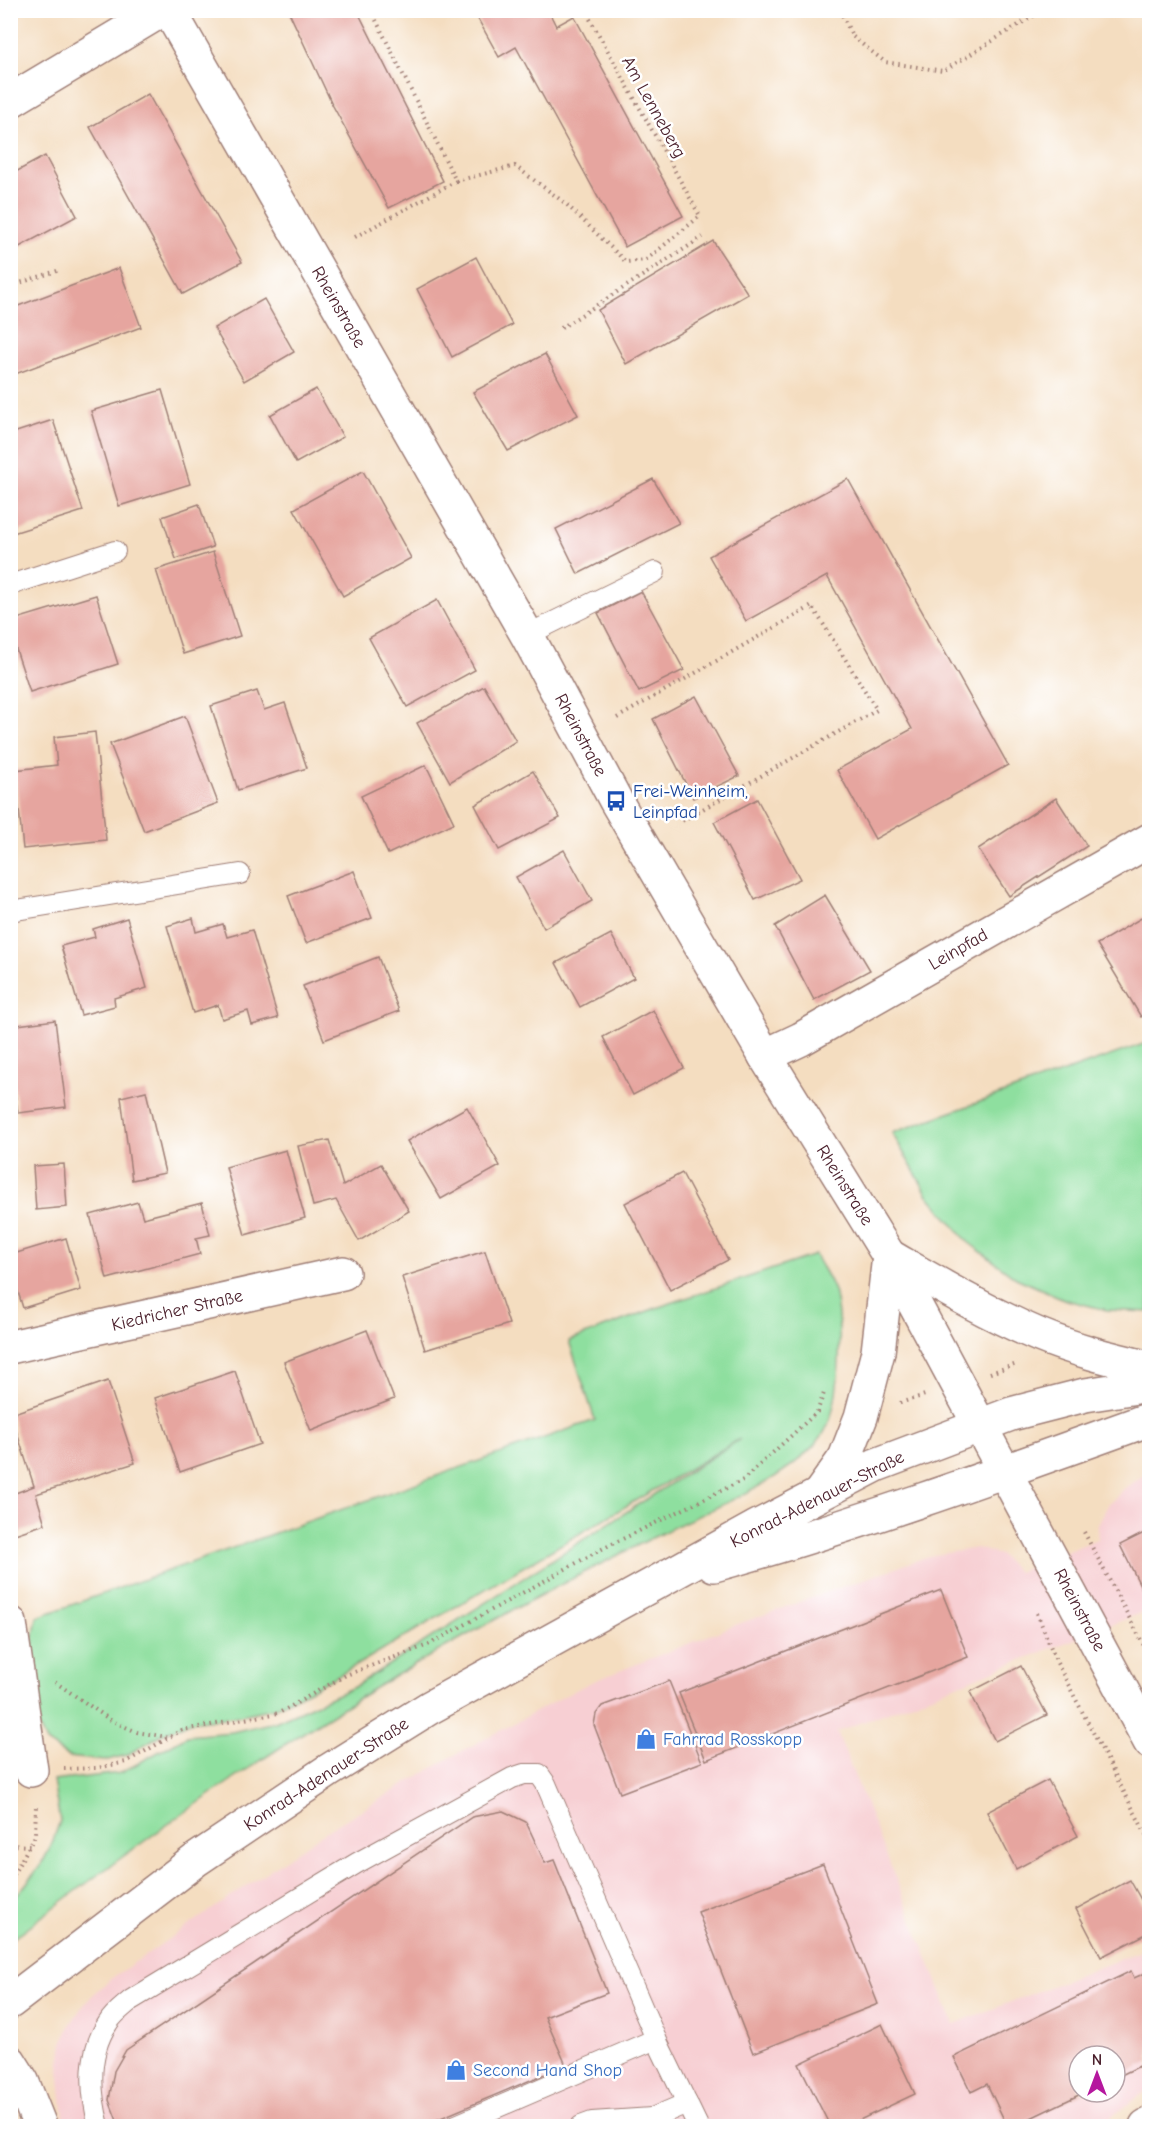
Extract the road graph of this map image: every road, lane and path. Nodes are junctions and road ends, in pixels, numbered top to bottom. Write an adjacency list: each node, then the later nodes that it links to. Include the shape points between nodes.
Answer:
1 (162, 10): 7 (street)
2 (169, 10): 17 (street, Rheinstraße)
3 (371, 10): 8 (path)
4 (585, 10): 8 (path, Am Lenneberg, via 700,216 646,260 626,262 566,203 515,166)
5 (840, 10): 6 (path, via 852,36 885,62 943,70)
6 (1043, 10)
7 (10, 101)
8 (456, 181): 9 (path)
9 (354, 237)
10 (703, 237): 13 (path)
11 (60, 270): 12 (path)
12 (10, 286)
13 (561, 328)
14 (115, 551): 16 (lane)
15 (655, 572): 17 (lane)
16 (10, 585)
17 (527, 635): 23 (street, Rheinstraße, via 616,801)
18 (617, 718): 19 (path, via 812,606 877,710)
19 (680, 822)
20 (1149, 840): 23 (street, Leinpfad)
21 (240, 874): 22 (lane)
22 (10, 911)
23 (765, 1056): 24 (street, Rheinstraße)
24 (889, 1256): 28 (street, via 1041,1336); 35 (street, Rheinstraße); 37 (street, via 878,1352 861,1417 845,1458)
25 (344, 1273): 26 (street, Kiedricher Straße)
26 (10, 1347)
27 (1018, 1364): 29 (path)
28 (1149, 1368)
29 (986, 1374)
30 (1149, 1385): 35 (street, Konrad-Adenauer-Straße, via 1052,1402)
31 (824, 1393): 44 (path, via 817,1412 743,1480 600,1550 428,1645 346,1675 279,1713 182,1730)
32 (931, 1393): 33 (path)
33 (896, 1404)
34 (1149, 1419): 36 (street, Konrad-Adenauer-Straße)
35 (980, 1426): 36 (street, Rheinstraße); 37 (street, Konrad-Adenauer-Straße, via 876,1465)
36 (1004, 1471): 39 (street, Konrad-Adenauer-Straße, via 778,1547); 45 (street, Rheinstraße)
37 (820, 1493): 39 (street, Konrad-Adenauer-Straße)
38 (1084, 1532): 42 (path)
39 (663, 1580): 51 (street, Konrad-Adenauer-Straße, via 429,1708 328,1771 197,1859)
40 (1035, 1608): 47 (path, via 1057,1663)
41 (10, 1623): 43 (street)
42 (1149, 1657)
43 (18, 1672): 44 (path, via 45,1675 112,1721 137,1732); 46 (street)
44 (169, 1738): 46 (path, via 126,1762 97,1768)
45 (1149, 1742)
46 (31, 1770): 49 (path, via 37,1816)
47 (1149, 1842)
48 (10, 1845): 49 (path)
49 (30, 1846): 50 (path)
50 (10, 1880)
51 (10, 2002)
52 (656, 2038): 54 (lane); 57 (lane, via 546,1784 539,1774 524,1774 357,1863 130,2000 108,2022 96,2048 91,2081); 58 (lane)
53 (10, 2062): 55 (street, via 22,2081)
54 (687, 2103): 56 (lane); 60 (lane)
55 (30, 2122)
56 (649, 2122): 59 (lane, via 592,2122)
57 (99, 2127)
58 (454, 2127)
59 (581, 2127)
60 (698, 2127)

